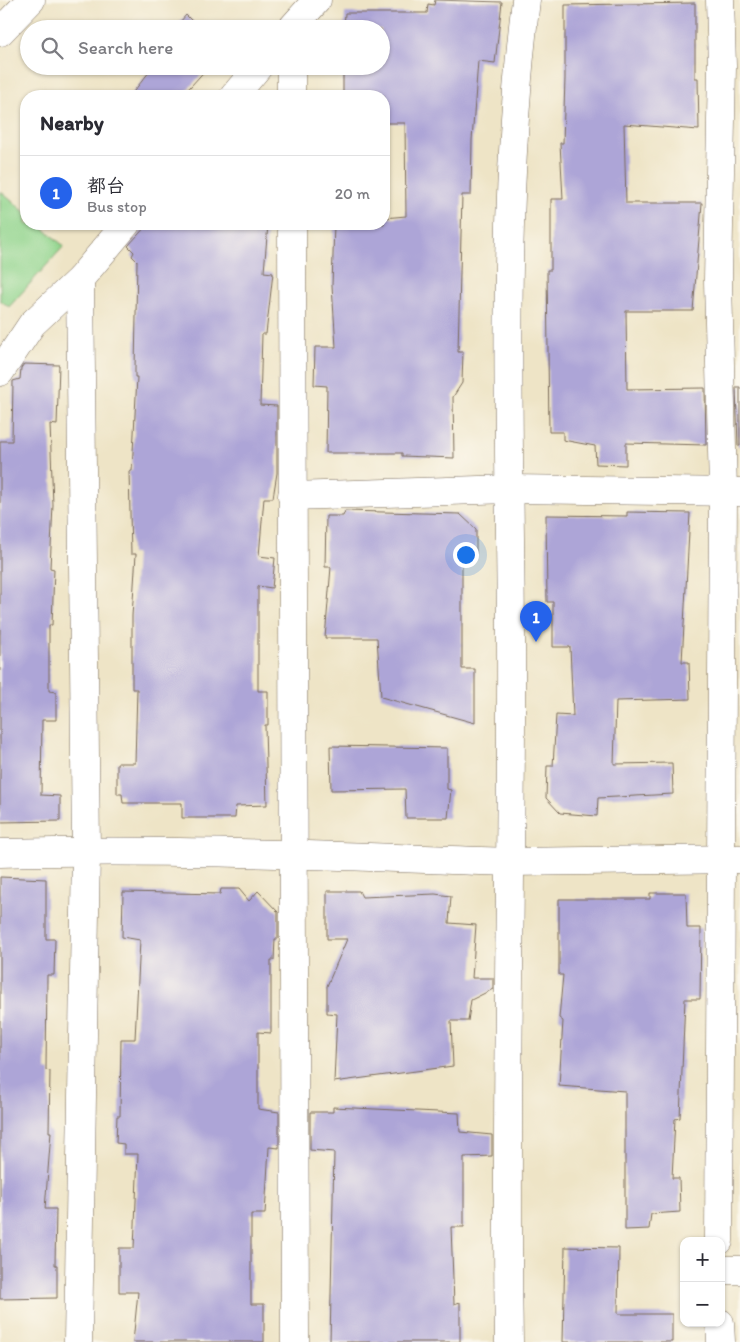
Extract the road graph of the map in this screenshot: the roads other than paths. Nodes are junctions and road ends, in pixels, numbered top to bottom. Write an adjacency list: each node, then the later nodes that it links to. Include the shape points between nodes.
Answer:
1 (32, 0): 6 (street)
2 (317, 0): 5 (street)
3 (526, 0): 17 (street, via 516,80 510,276)
4 (720, 0): 7 (street)
5 (299, 20)
6 (0, 32)
7 (731, 66): 15 (street)
8 (252, 75): 10 (street)
9 (291, 75): 11 (street)
10 (239, 90)
11 (291, 90)
12 (121, 230): 14 (street)
13 (292, 230): 19 (street)
14 (80, 279): 16 (street, via 32,324); 21 (street)
15 (729, 280): 18 (street)
16 (0, 372)
17 (510, 490): 18 (street); 19 (street); 25 (street)
18 (732, 492): 20 (street)
19 (292, 496): 23 (street)
20 (730, 666): 24 (street)
21 (86, 851): 22 (street); 23 (street); 31 (street)
22 (0, 854)
23 (293, 855): 25 (street); 32 (street)
24 (731, 860): 25 (street); 26 (street)
25 (509, 862): 33 (street)
26 (730, 1071): 27 (street)
27 (719, 1237)
28 (725, 1270): 29 (street)
29 (740, 1270)
30 (720, 1327): 34 (street)
31 (78, 1342)
32 (295, 1342)
33 (509, 1342)
34 (721, 1342)

